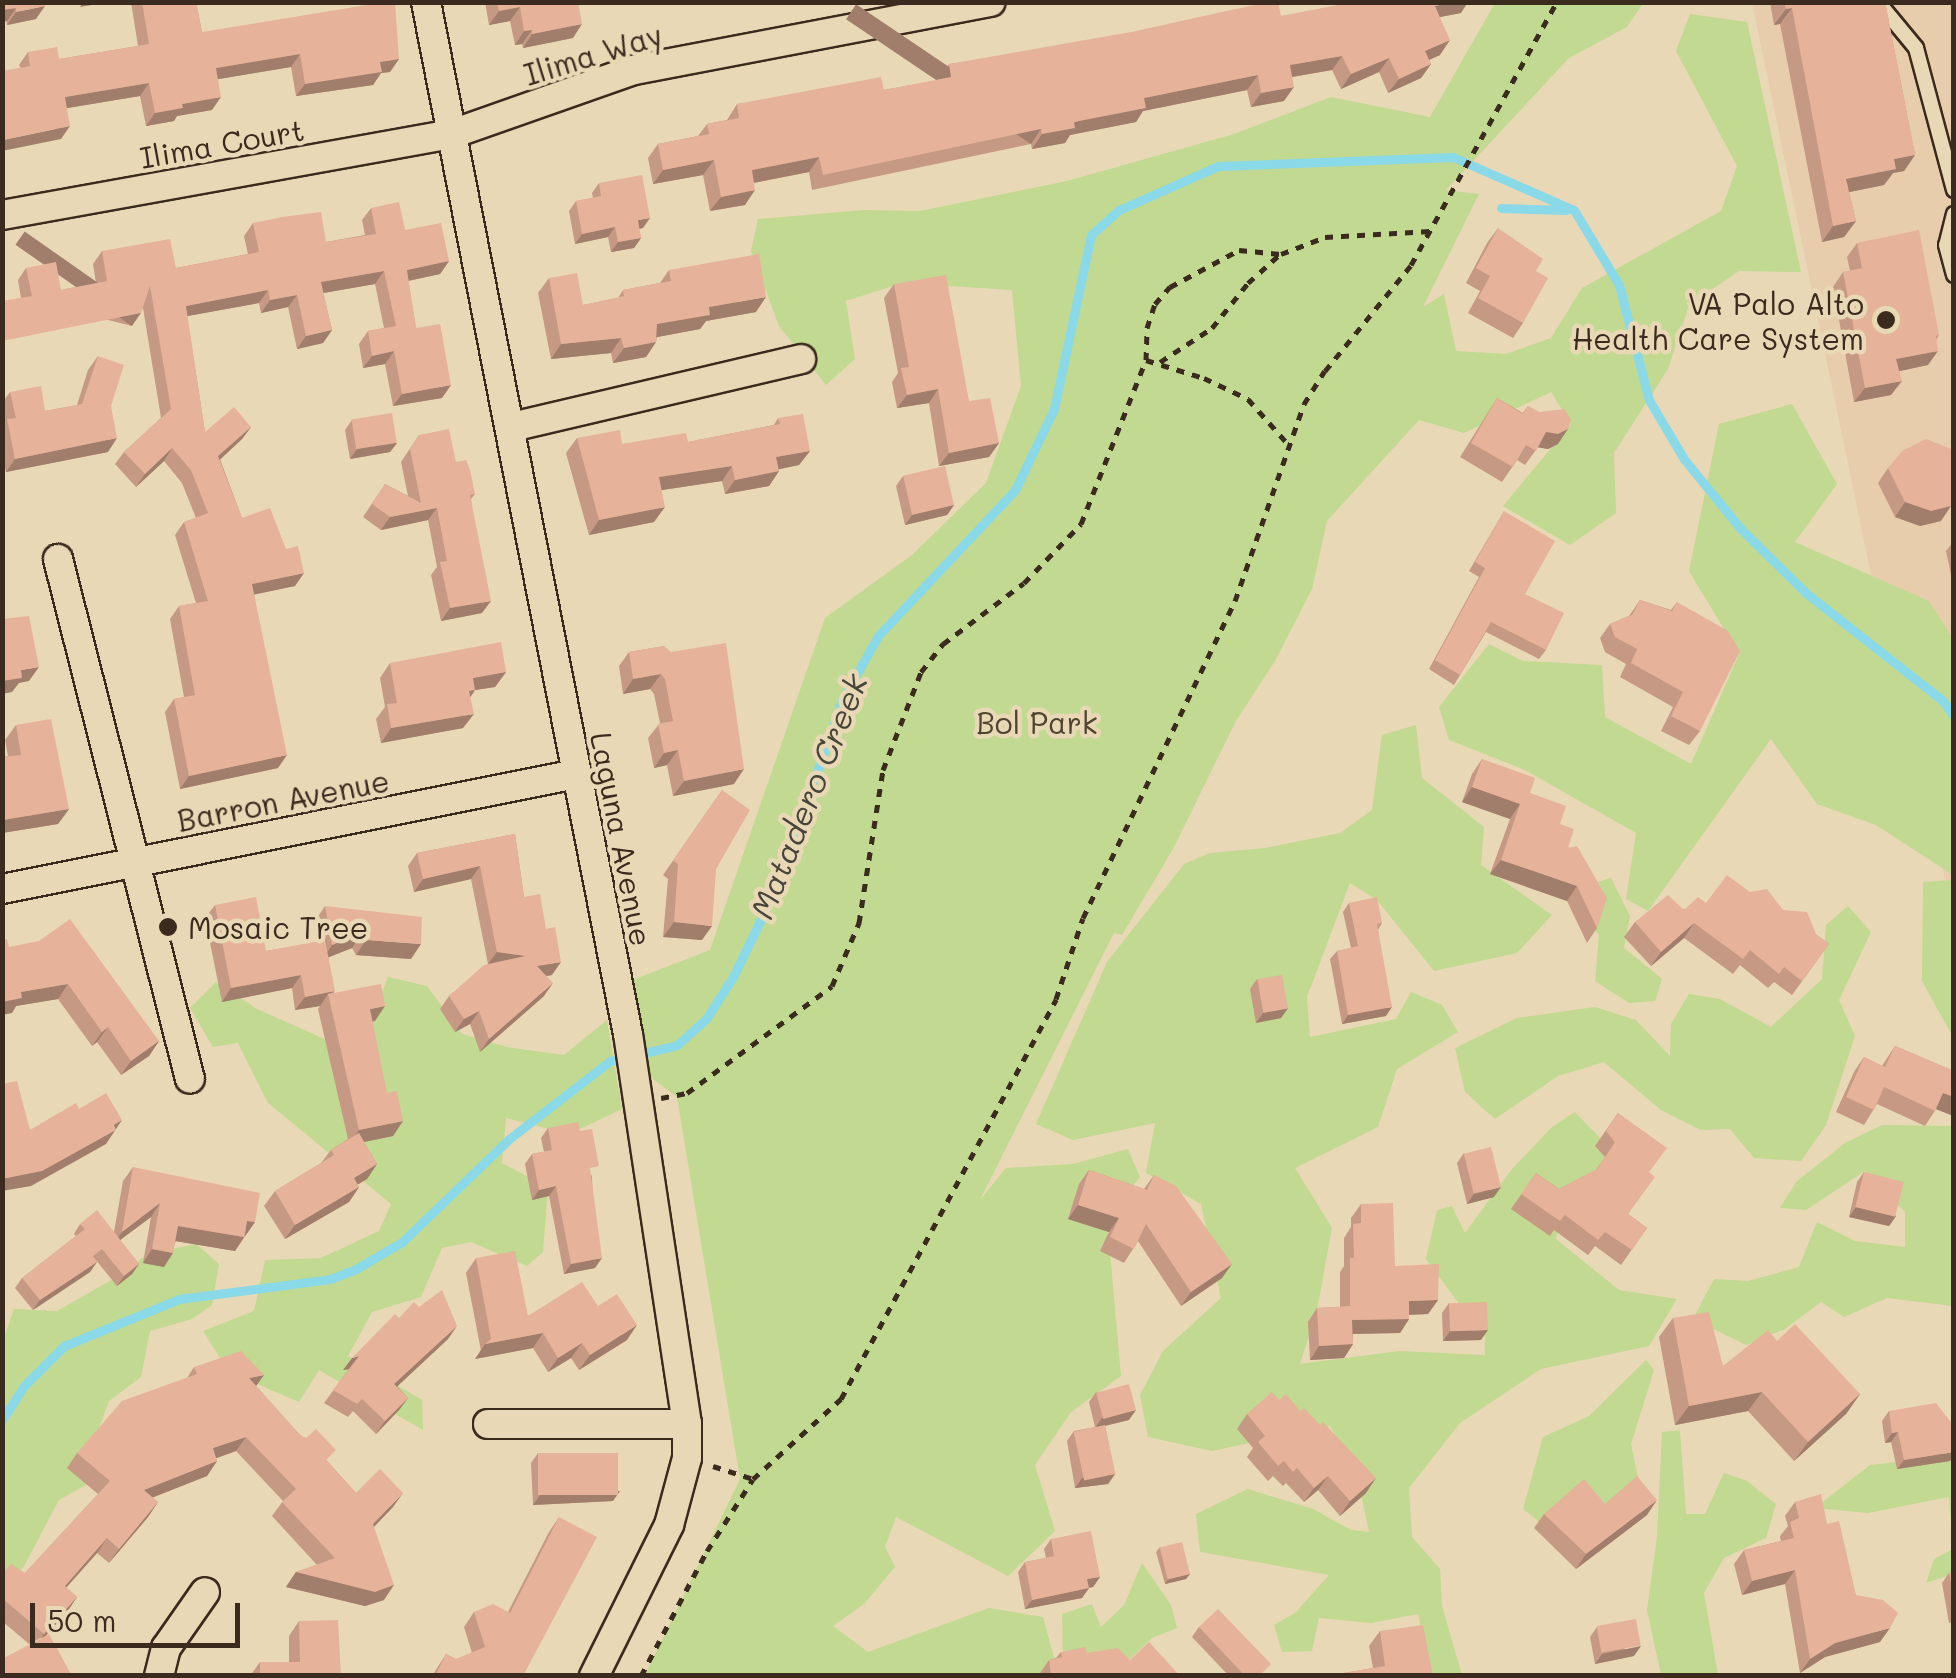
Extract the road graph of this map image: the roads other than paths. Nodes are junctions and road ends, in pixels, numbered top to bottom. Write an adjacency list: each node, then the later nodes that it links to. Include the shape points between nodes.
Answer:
1 (426, 2): 4 (street, Laguna Avenue)
2 (991, 2): 4 (street, Ilima Way, via 634,70)
3 (1878, 2): 5 (lane, via 1916,48)
4 (452, 134): 7 (street, Ilima Court); 10 (street, Laguna Avenue)
5 (1954, 190)
6 (1954, 214): 8 (lane, via 1946,244)
7 (2, 216)
8 (1954, 275)
9 (801, 358): 10 (street)
10 (512, 428): 12 (street, Laguna Avenue)
11 (58, 559): 13 (street)
12 (576, 774): 13 (street, Barron Avenue); 17 (street, Laguna Avenue, via 628,1034)
13 (136, 863): 14 (street, Barron Avenue); 15 (street)
14 (2, 889)
15 (190, 1079)
16 (488, 1424): 17 (street)
17 (687, 1424): 20 (street, Laguna Avenue, via 688,1458 669,1525)
18 (205, 1592): 19 (street, via 166,1648)
19 (159, 1676)
20 (594, 1676)

